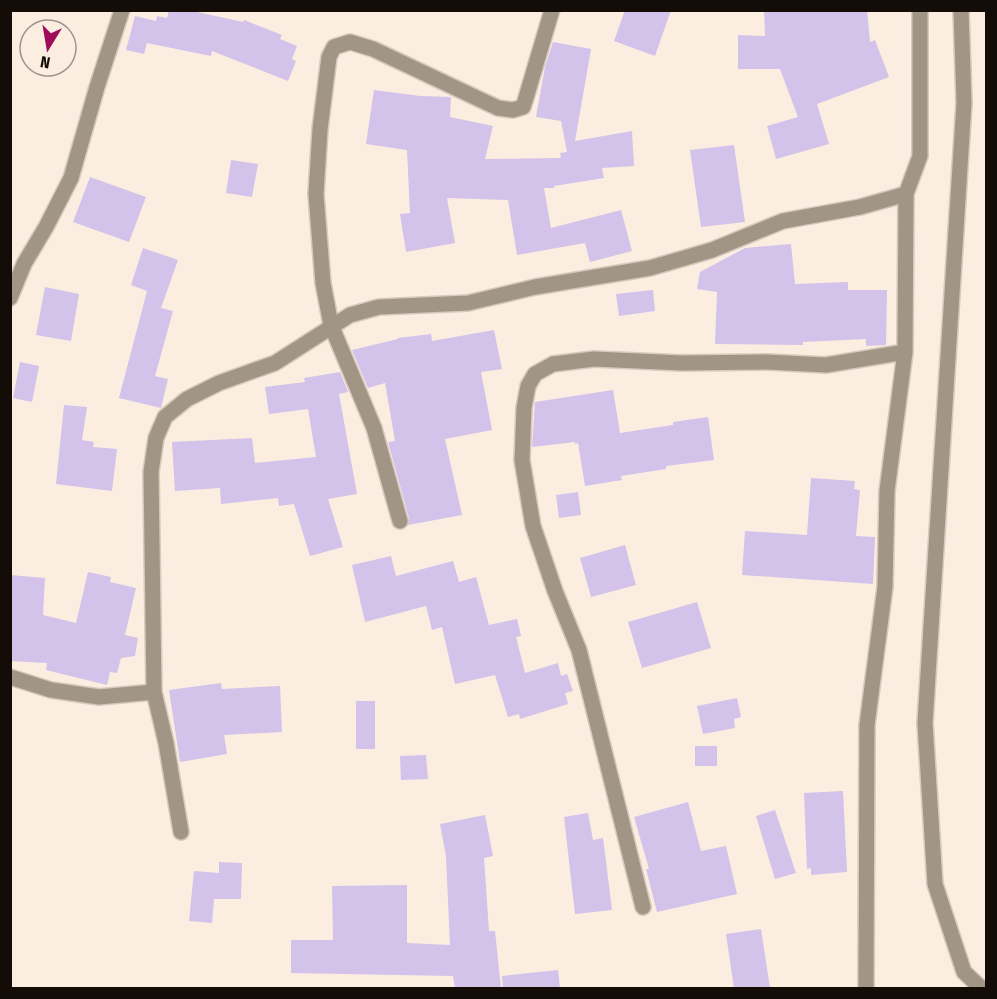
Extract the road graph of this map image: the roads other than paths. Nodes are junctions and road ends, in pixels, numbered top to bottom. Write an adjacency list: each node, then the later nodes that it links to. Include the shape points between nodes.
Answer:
1 (122, 10): 6 (street, via 71,178)
2 (552, 10): 7 (street, via 523,107 513,110 498,108 373,49 350,42 334,47 326,75 316,194 323,284)
3 (920, 10): 5 (street, via 920,156)
4 (961, 10): 15 (street, via 964,103 925,723 935,884 964,972)
5 (906, 194): 7 (street, via 783,221 712,250 650,268 535,287 468,303 379,307); 8 (street)
6 (10, 298)
7 (331, 325): 9 (street, via 374,428); 11 (street, via 275,363 219,383 187,399 165,417 156,438 151,472)
8 (905, 351): 13 (street, via 826,365 594,359 552,364 535,374 528,386 522,460 533,526 579,650); 14 (street, via 887,492 885,587 867,725)
9 (400, 521)
10 (10, 677): 11 (street, via 51,690 99,697)
11 (154, 692): 12 (street)
12 (181, 832)
13 (643, 907)
14 (866, 988)
15 (981, 988)

